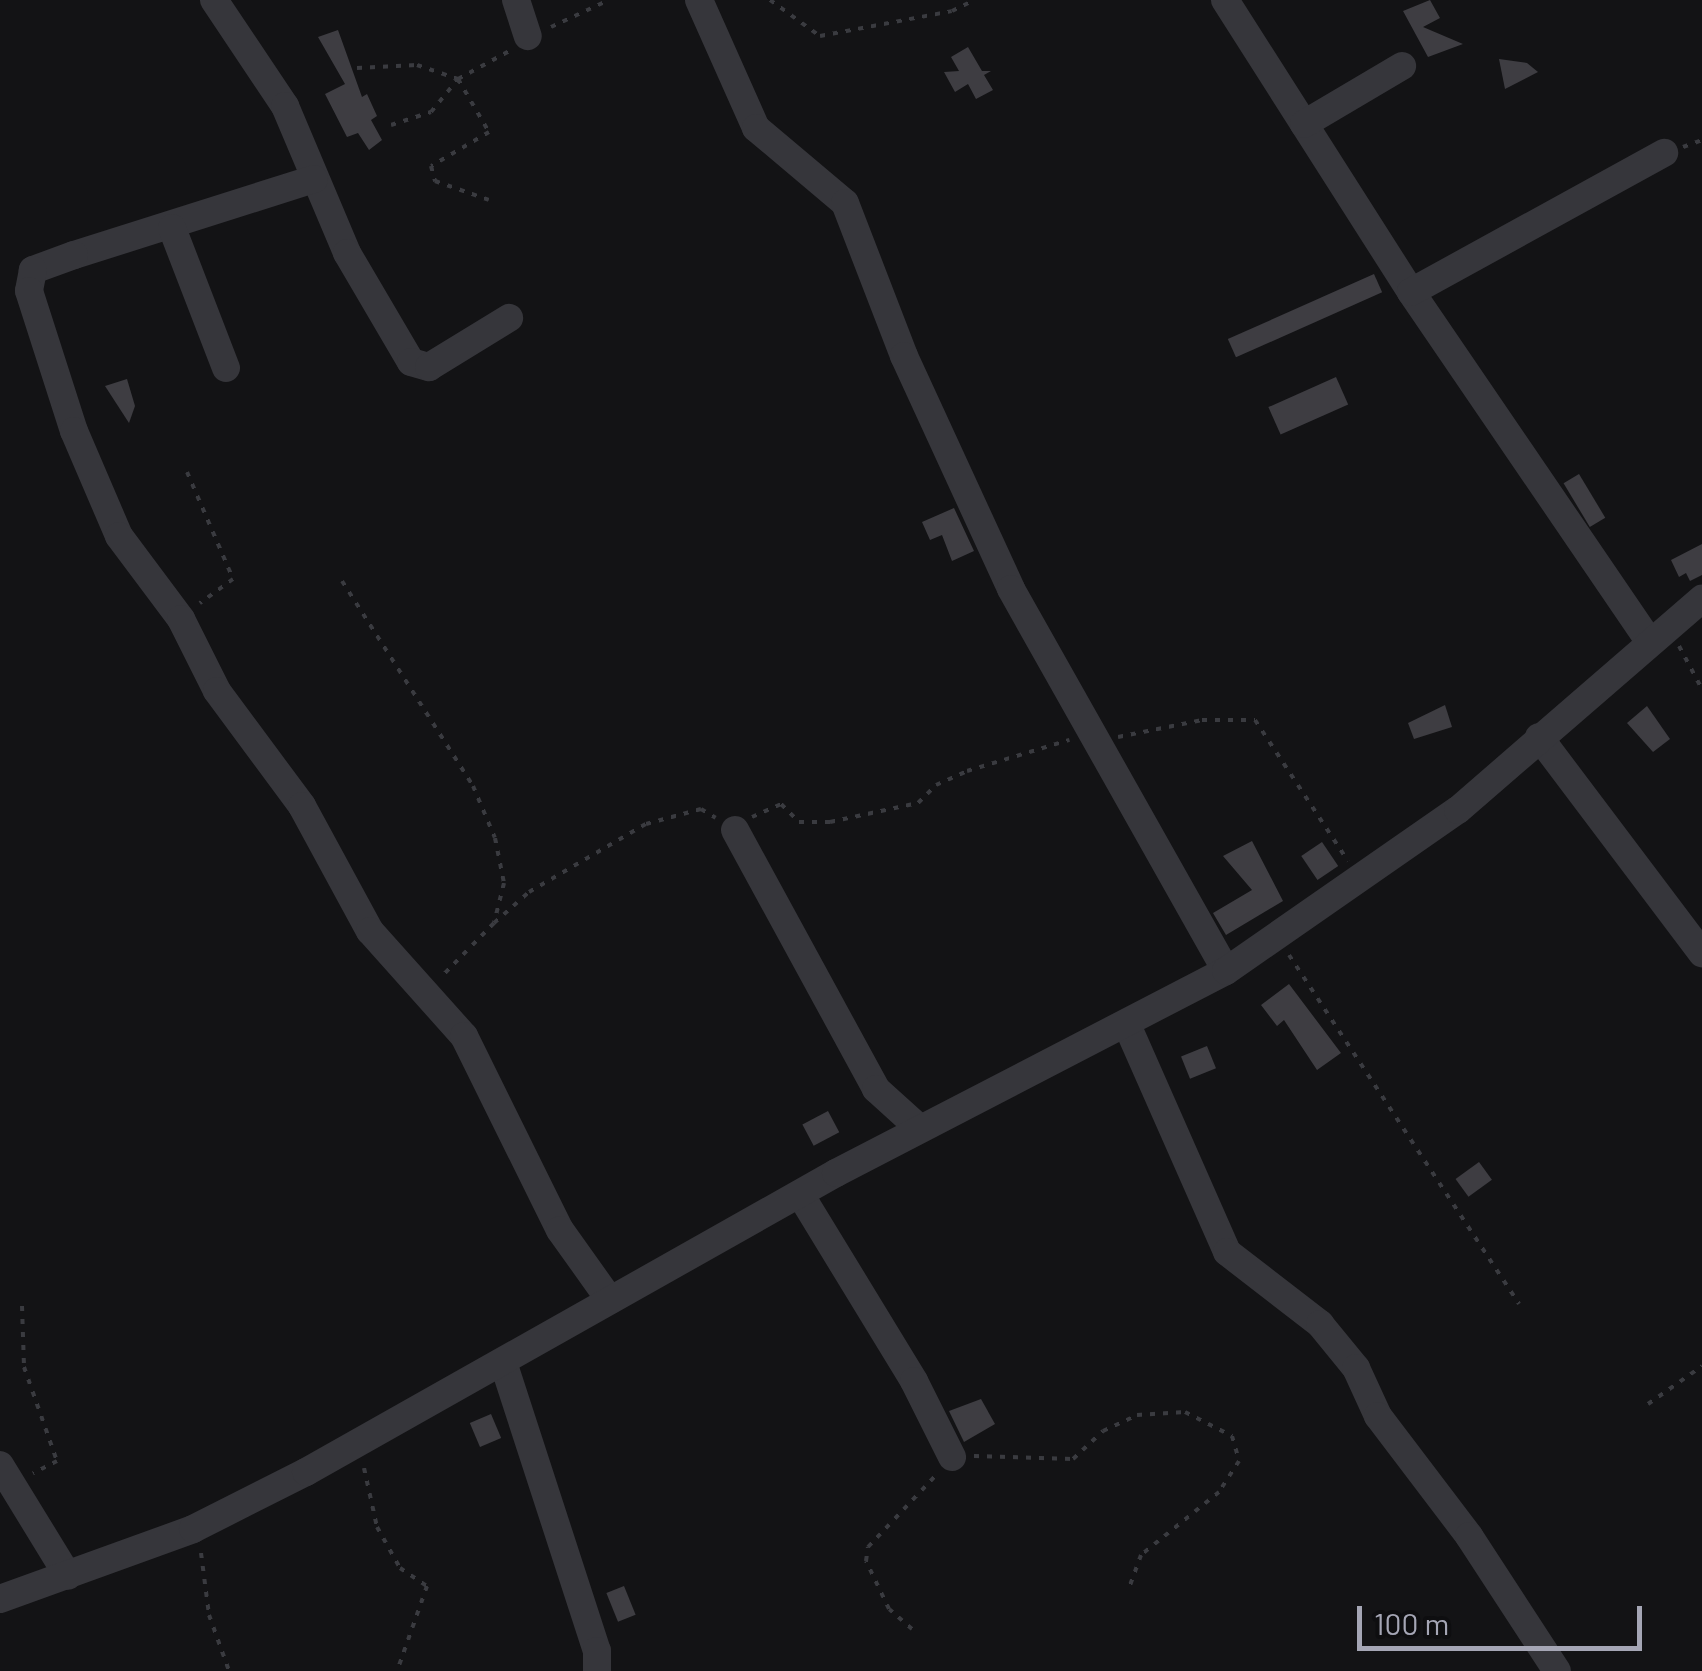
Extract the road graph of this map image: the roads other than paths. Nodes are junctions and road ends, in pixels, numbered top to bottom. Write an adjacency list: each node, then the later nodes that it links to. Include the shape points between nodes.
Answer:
1 (214, 0): 9 (street, via 258,59)
2 (516, 0): 5 (street)
3 (699, 0): 19 (street, via 756,128 845,203 961,483 1090,735)
4 (1225, 0): 7 (street)
5 (528, 36)
6 (1402, 66): 7 (street)
7 (1304, 124): 11 (street)
8 (1664, 153): 11 (street)
9 (314, 179): 10 (street); 12 (street, via 347,253 411,362 429,368)
10 (172, 228): 13 (street); 23 (street, via 34,270 29,291 74,431 119,536 181,619 217,691 302,806 348,899 464,1036 560,1230)
11 (1411, 292): 15 (street)
12 (509, 318)
13 (226, 368)
14 (1702, 599): 15 (street)
15 (1658, 632): 16 (street)
16 (1539, 737): 18 (street); 19 (street, via 1364,881)
17 (735, 830): 21 (street, via 876,1089)
18 (1702, 953)
19 (1226, 971): 20 (street)
20 (1127, 1025): 21 (street); 30 (street, via 1227,1252 1320,1324 1344,1354 1378,1416 1469,1536)
21 (919, 1128): 22 (street)
22 (800, 1194): 23 (street); 25 (street, via 914,1381)
23 (610, 1300): 24 (street)
24 (503, 1362): 27 (street, via 194,1529); 29 (street, via 597,1651)
25 (952, 1457)
26 (5, 1473): 27 (street)
27 (68, 1576): 28 (street)
28 (0, 1600)
29 (597, 1671)
30 (1557, 1671)

